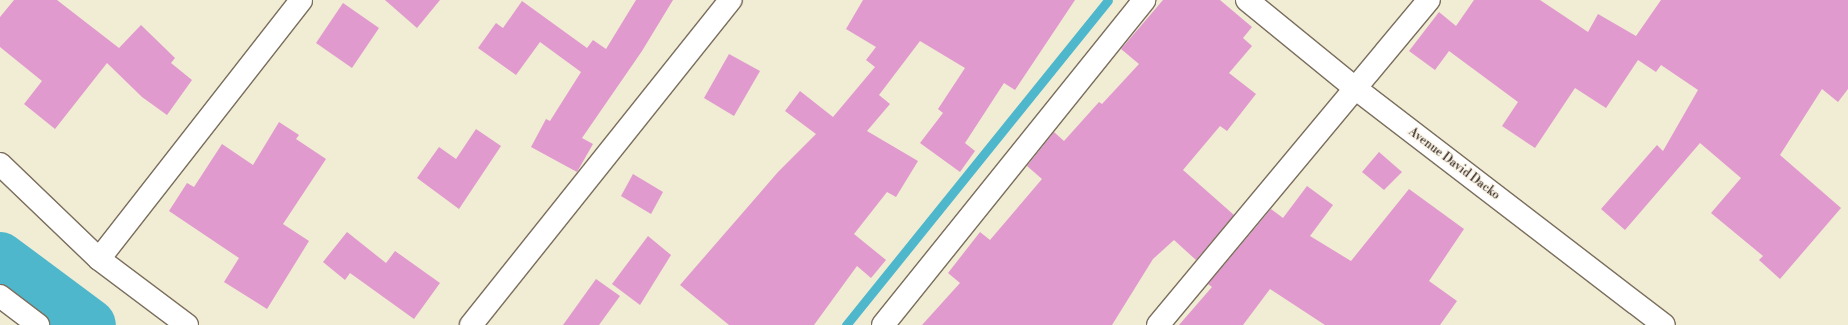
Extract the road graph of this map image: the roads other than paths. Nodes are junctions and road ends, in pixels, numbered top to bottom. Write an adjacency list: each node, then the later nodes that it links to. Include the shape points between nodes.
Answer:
1 (301, 0): 8 (street)
2 (730, 0): 12 (street)
3 (1144, 0): 13 (street)
4 (1247, 0): 6 (street, Avenue David Dacko)
5 (1429, 0): 6 (street)
6 (1355, 88): 14 (street); 15 (street, Avenue David Dacko)
7 (0, 164): 8 (street)
8 (99, 259): 11 (street)
9 (0, 296): 10 (street)
10 (38, 325)
11 (187, 325)
12 (470, 325)
13 (883, 325)
14 (1158, 325)
15 (1664, 325)

